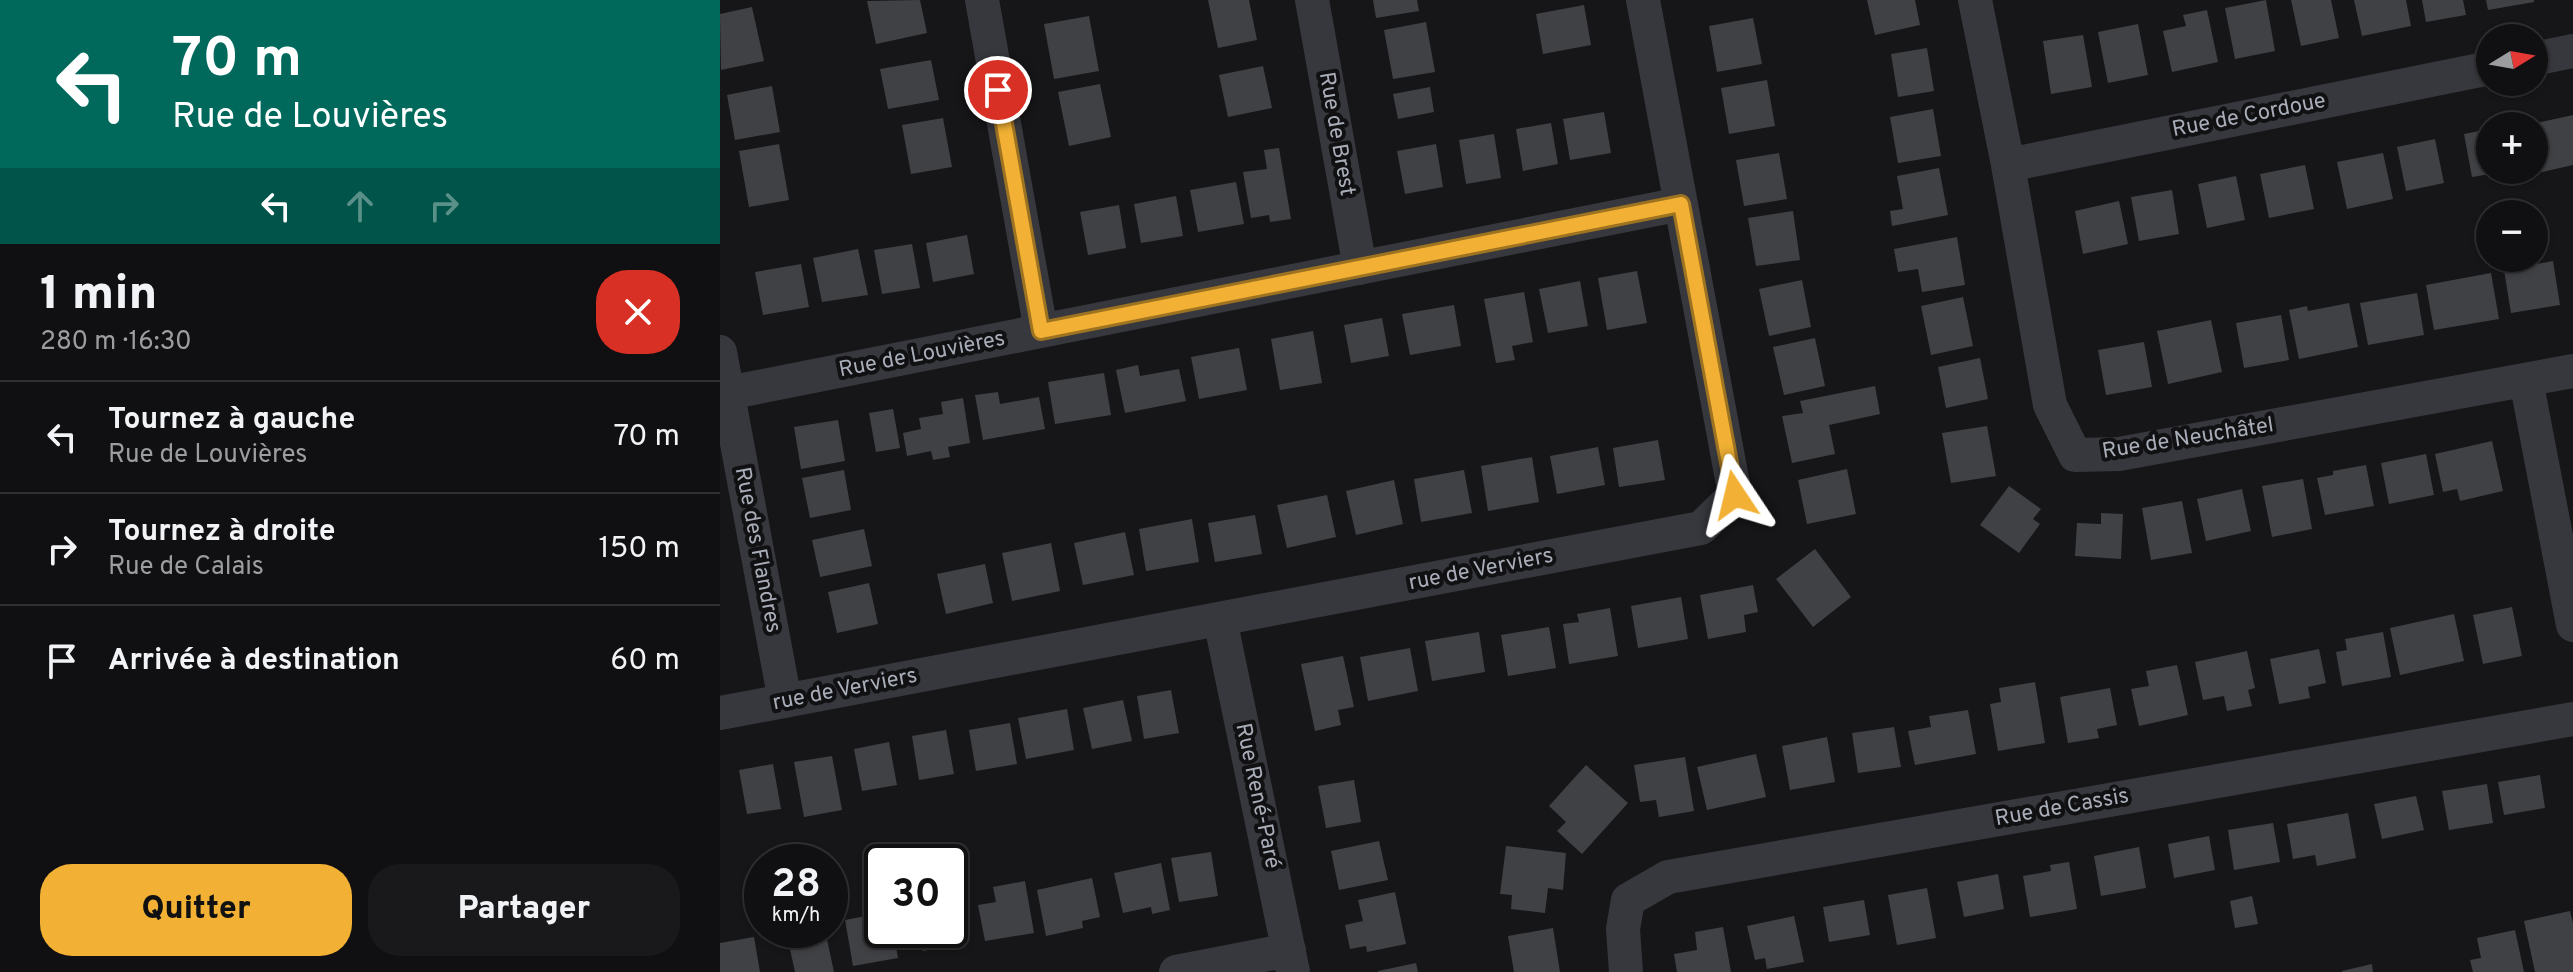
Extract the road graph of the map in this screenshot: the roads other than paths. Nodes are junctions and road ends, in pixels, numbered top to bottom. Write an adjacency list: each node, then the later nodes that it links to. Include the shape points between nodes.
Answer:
1 (982, 0): 11 (street)
2 (1312, 0): 10 (street, Rue de Brest)
3 (1643, 0): 9 (street, rue de Verviers)
4 (1975, 0): 8 (street, Rue de Neuchâtel)
5 (2573, 51): 6 (street)
6 (2548, 56)
7 (2476, 71): 8 (street, Rue de Cordoue)
8 (2008, 165): 14 (street, Rue de Neuchâtel, via 2050,405 2075,455 2119,454)
9 (1681, 204): 10 (street, Rue de Louvières); 16 (street, rue de Verviers, via 1735,495 1701,528)
10 (1360, 268): 11 (street, Rue de Louvières)
11 (1041, 331): 15 (street, Rue de Louvières)
12 (720, 352): 15 (street, Rue des Flandres)
13 (2573, 371): 14 (street, Rue de Neuchâtel)
14 (2526, 380): 17 (street)
15 (728, 393): 18 (street, Rue des Flandres)
16 (1220, 619): 18 (street, rue de Verviers); 21 (street, Rue René-Paré)
17 (2573, 625)
18 (785, 701): 19 (street, rue de Verviers)
19 (720, 713)
20 (2573, 719): 23 (street, Rue de Cassis, via 1668,877 1628,900 1623,929)
21 (1291, 961): 22 (street)
22 (1176, 972)
23 (1626, 972)

